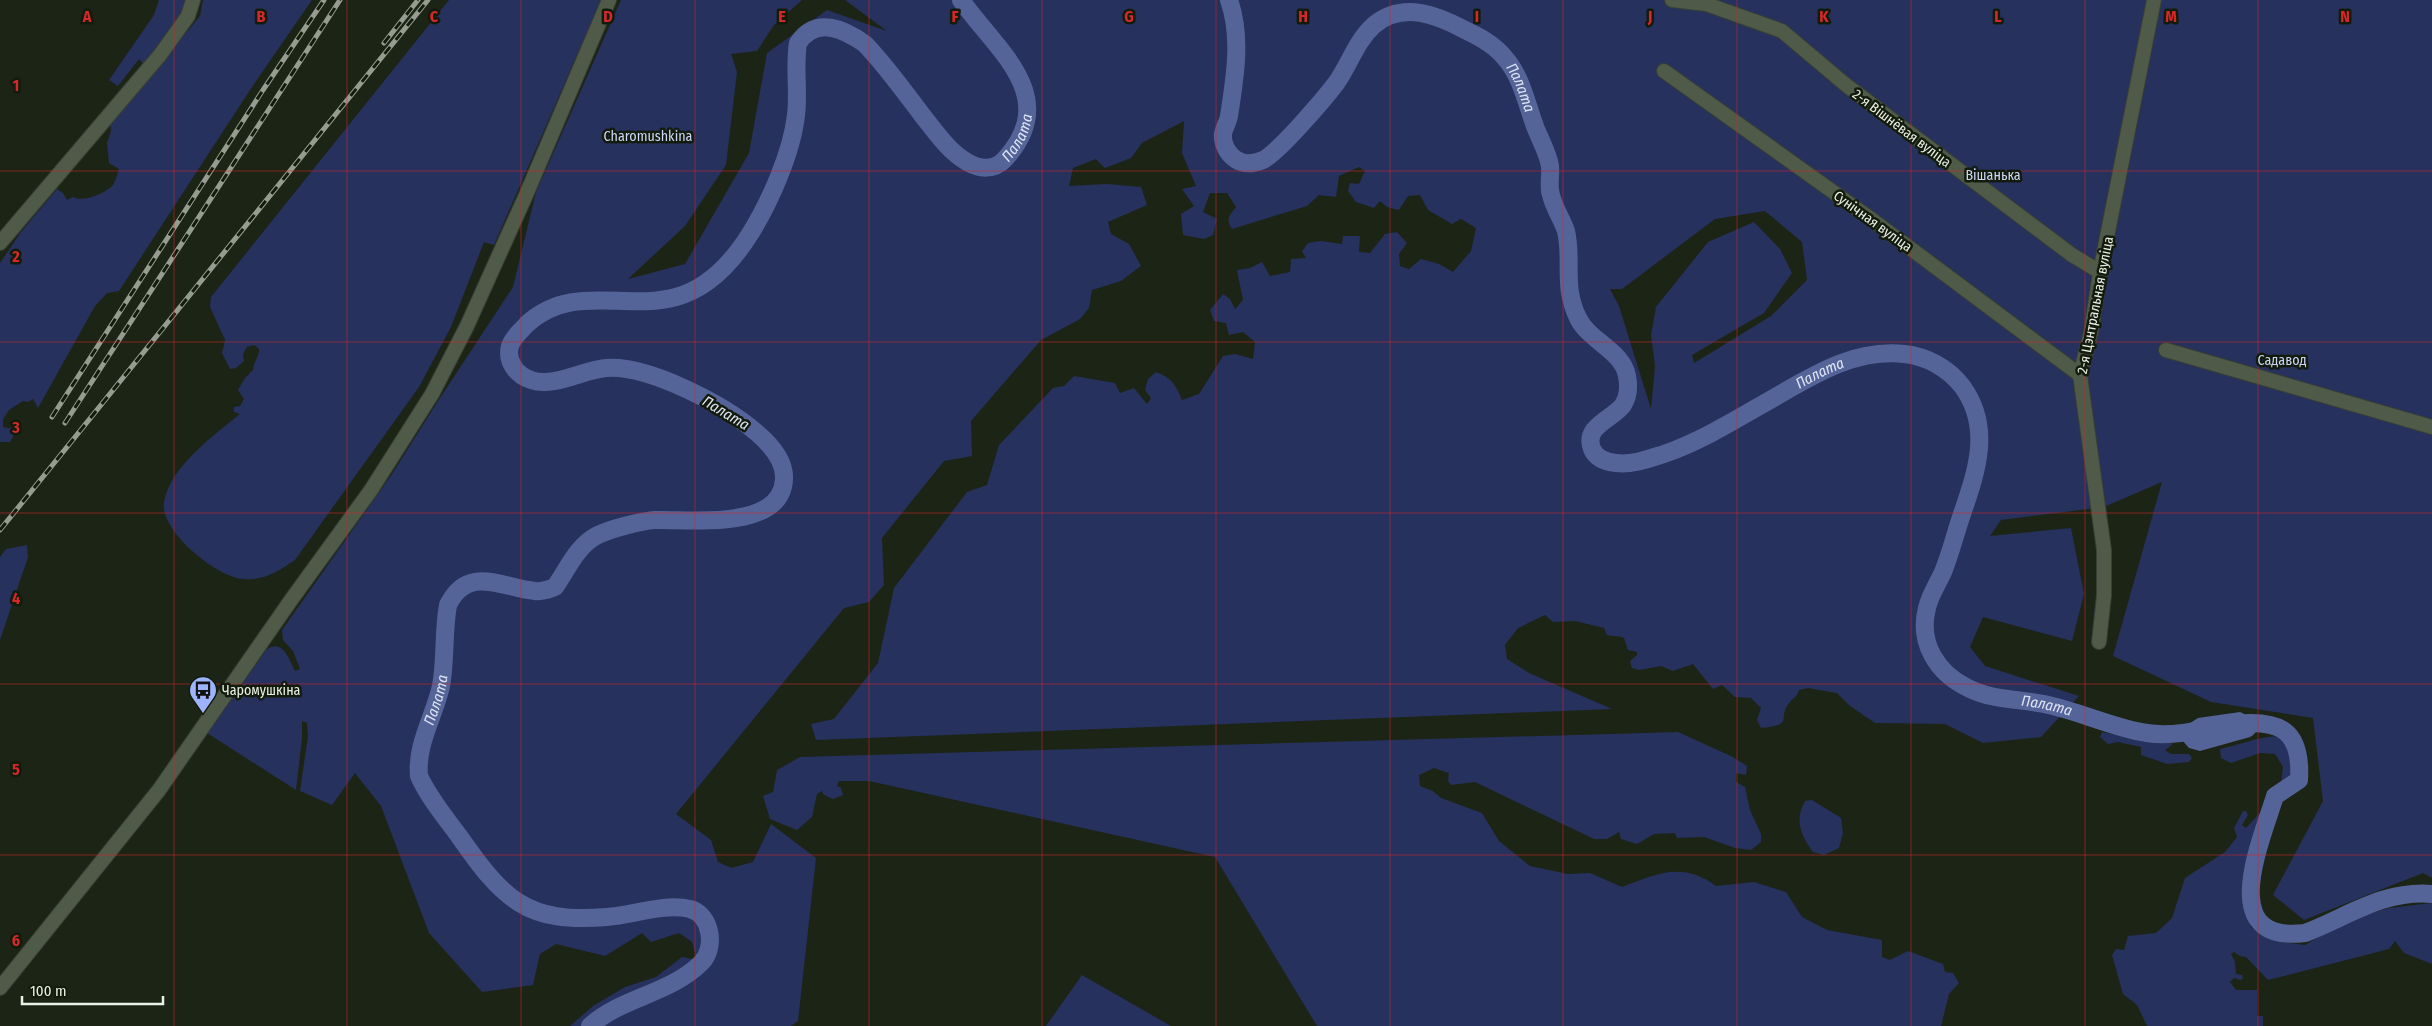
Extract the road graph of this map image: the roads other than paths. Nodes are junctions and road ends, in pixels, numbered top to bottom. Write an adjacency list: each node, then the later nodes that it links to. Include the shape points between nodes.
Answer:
1 (193, 0): 6 (street, via 188,16 160,55)
2 (610, 0): 12 (street, via 467,326 432,394 370,490 159,790)
3 (1672, 0): 7 (street, 2-я Вішнёвая вуліца, via 1706,4 1782,31 1846,86 2072,255)
4 (2154, 0): 7 (street, 2-я Цэнтральная вуліца)
5 (1664, 71): 9 (street, Сунічная вуліца, via 1871,218)
6 (0, 243)
7 (2100, 272): 9 (street, 2-я Цэнтральная вуліца, via 2091,332)
8 (2166, 350): 10 (street)
9 (2080, 375): 11 (street, 2-я Цэнтральная вуліца, via 2104,550)
10 (2432, 427)
11 (2099, 642)
12 (0, 988)

